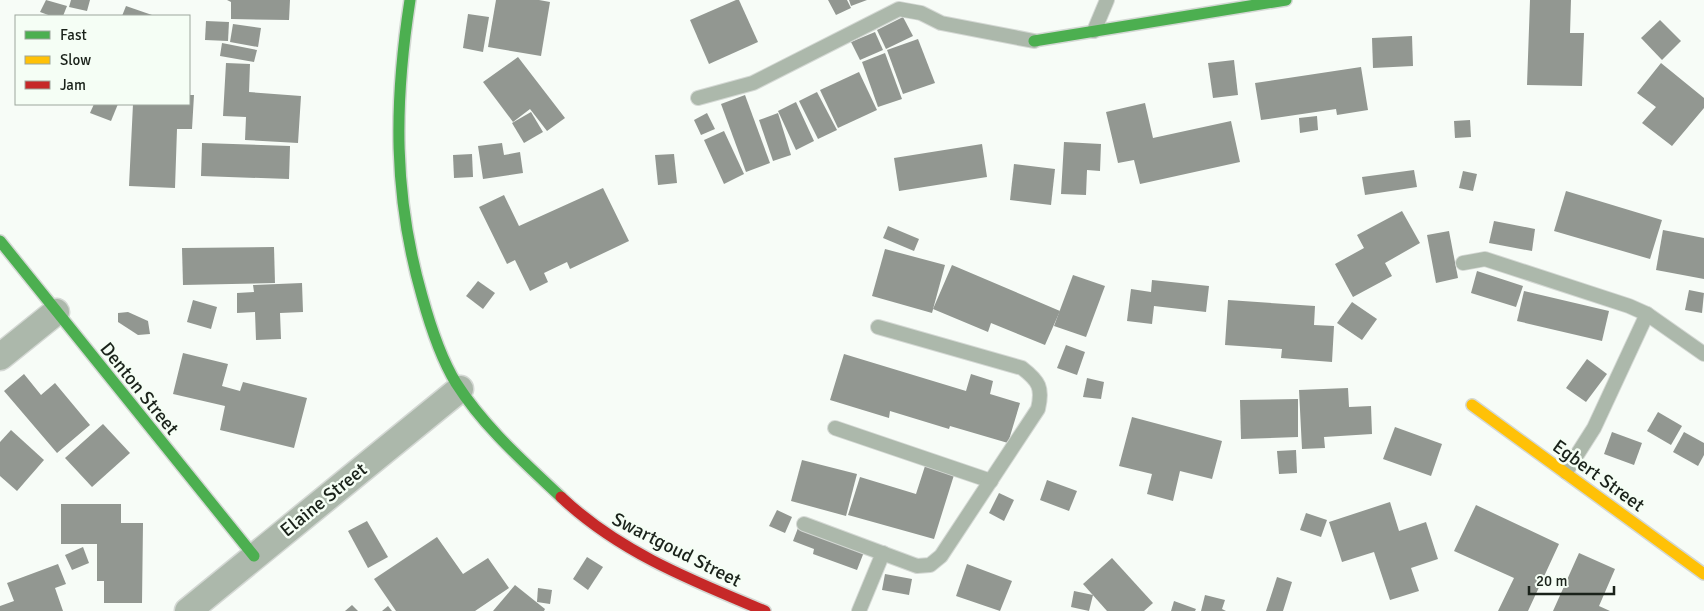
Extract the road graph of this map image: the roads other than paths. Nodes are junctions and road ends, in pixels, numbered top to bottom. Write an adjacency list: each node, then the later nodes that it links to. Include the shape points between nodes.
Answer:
1 (410, 0): 15 (street, Swartgoud Street, via 403,38 396,121 398,186 406,240 418,287 433,333)
2 (1107, 0): 5 (lane)
3 (1286, 0): 5 (street)
4 (919, 7): 6 (lane, via 942,23); 7 (lane, via 899,9 753,83)
5 (1094, 31): 6 (street)
6 (1034, 42)
7 (698, 98)
8 (0, 241): 10 (street, Denton Street)
9 (1463, 263): 11 (lane, via 1485,259)
10 (56, 312): 14 (street); 22 (street, Denton Street)
11 (1647, 314): 13 (lane); 18 (lane, via 1594,428)
12 (878, 327): 19 (lane, via 1022,368 1036,379 1041,396 1038,409)
13 (1704, 354)
14 (0, 357)
15 (460, 389): 22 (street, Elaine Street); 25 (street, Swartgoud Street, via 514,452 596,527 662,565)
16 (1472, 405): 18 (street, Egbert Street)
17 (835, 428): 19 (lane)
18 (1566, 472): 23 (street, Egbert Street)
19 (991, 481): 21 (lane, via 942,556 930,564 917,566)
20 (804, 524): 21 (lane)
21 (883, 553): 26 (lane)
22 (254, 556): 24 (street, Elaine Street)
23 (1704, 574)
24 (188, 611)
25 (765, 611)
26 (859, 611)

